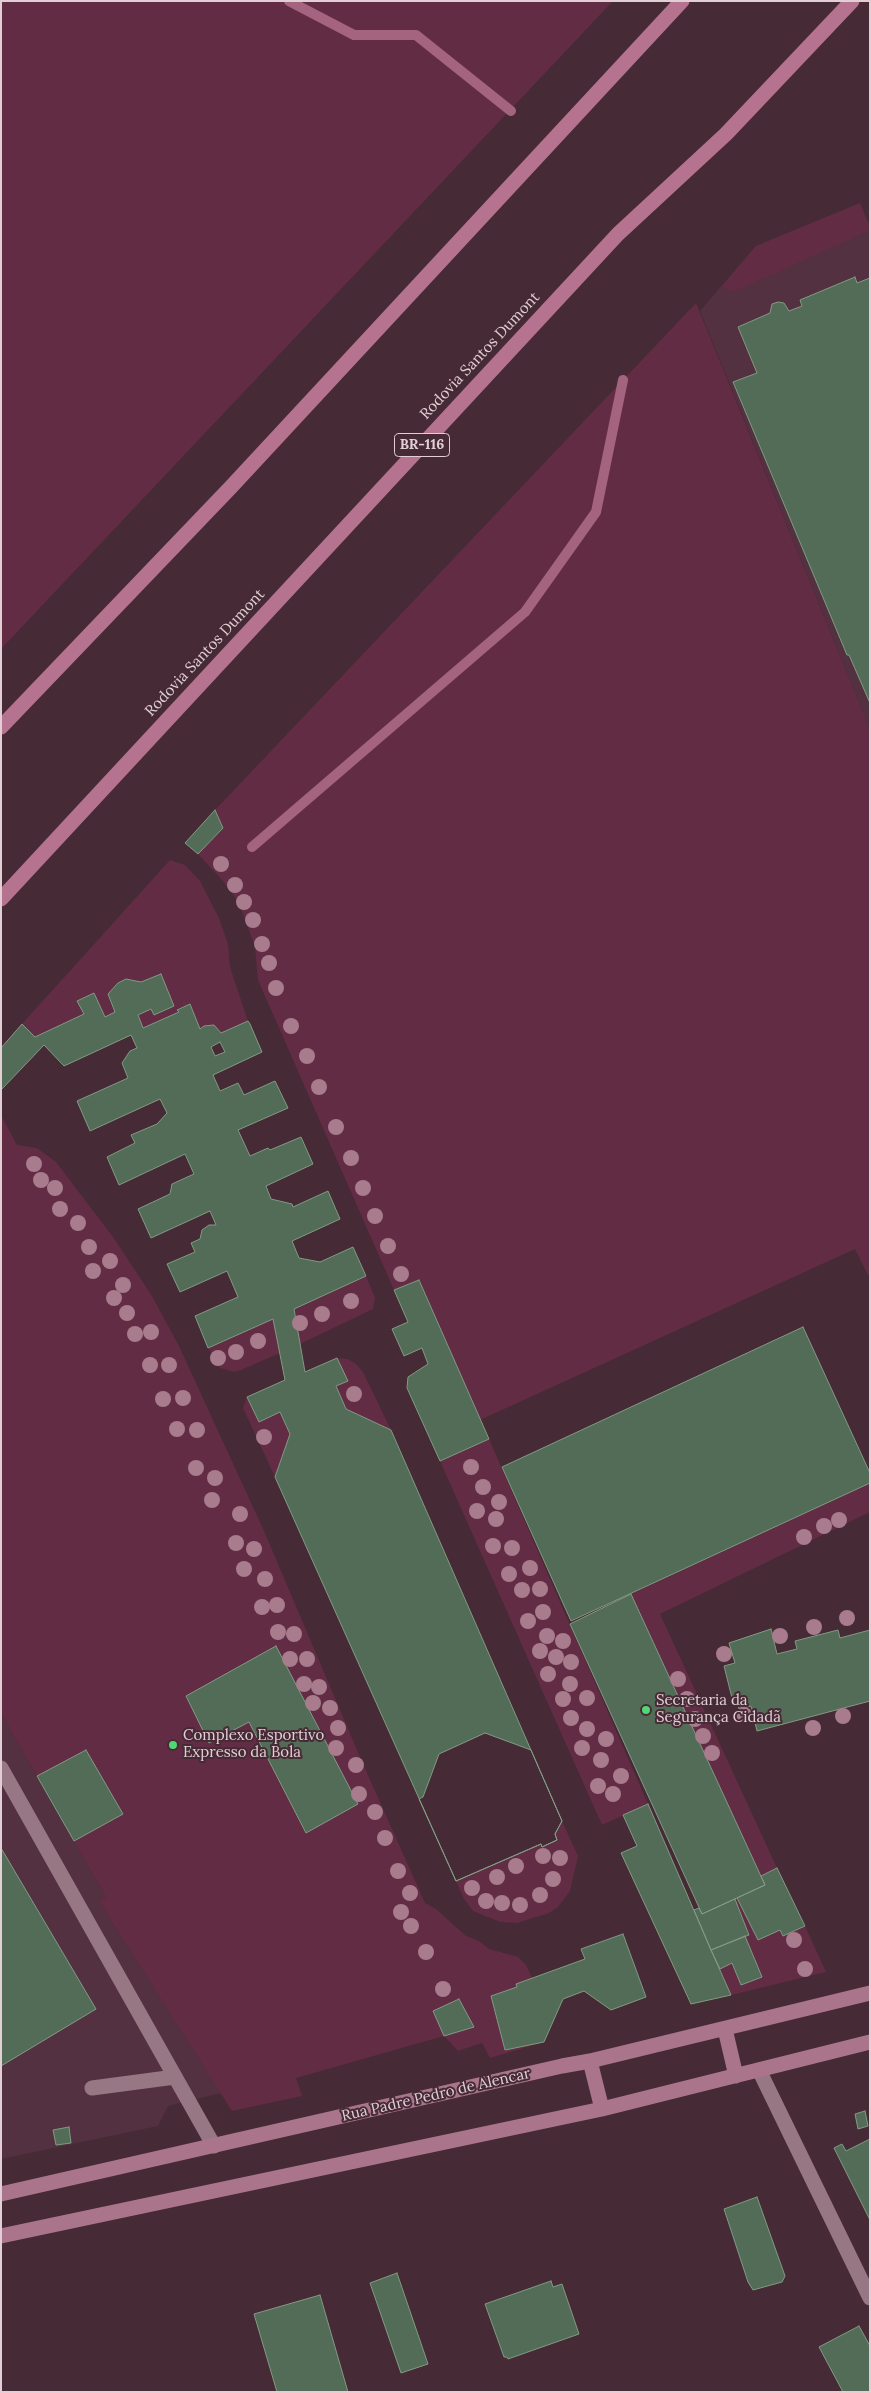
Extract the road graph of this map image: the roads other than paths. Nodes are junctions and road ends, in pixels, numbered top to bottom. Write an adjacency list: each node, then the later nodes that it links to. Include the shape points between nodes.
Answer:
1 (682, 1): 3 (highway, via 231,487)
2 (852, 1): 4 (highway, Rodovia Santos Dumont / BR-116, via 726,134 618,234)
3 (1, 727)
4 (1, 899)
5 (1, 1768): 12 (lane)
6 (870, 1993): 7 (main road, Rua Padre Pedro de Alencar)
7 (725, 2029): 9 (main road, Rua Padre Pedro de Alencar); 11 (main road)
8 (870, 2042): 10 (main road)
9 (590, 2062): 14 (main road); 15 (main road, Rua Padre Pedro de Alencar)
10 (759, 2070): 11 (main road); 18 (lane)
11 (736, 2076): 14 (main road)
12 (175, 2077): 13 (lane); 15 (lane)
13 (92, 2088)
14 (602, 2109): 17 (main road)
15 (214, 2146): 16 (main road, Rua Padre Pedro de Alencar)
16 (1, 2194)
17 (1, 2236)
18 (870, 2298)

